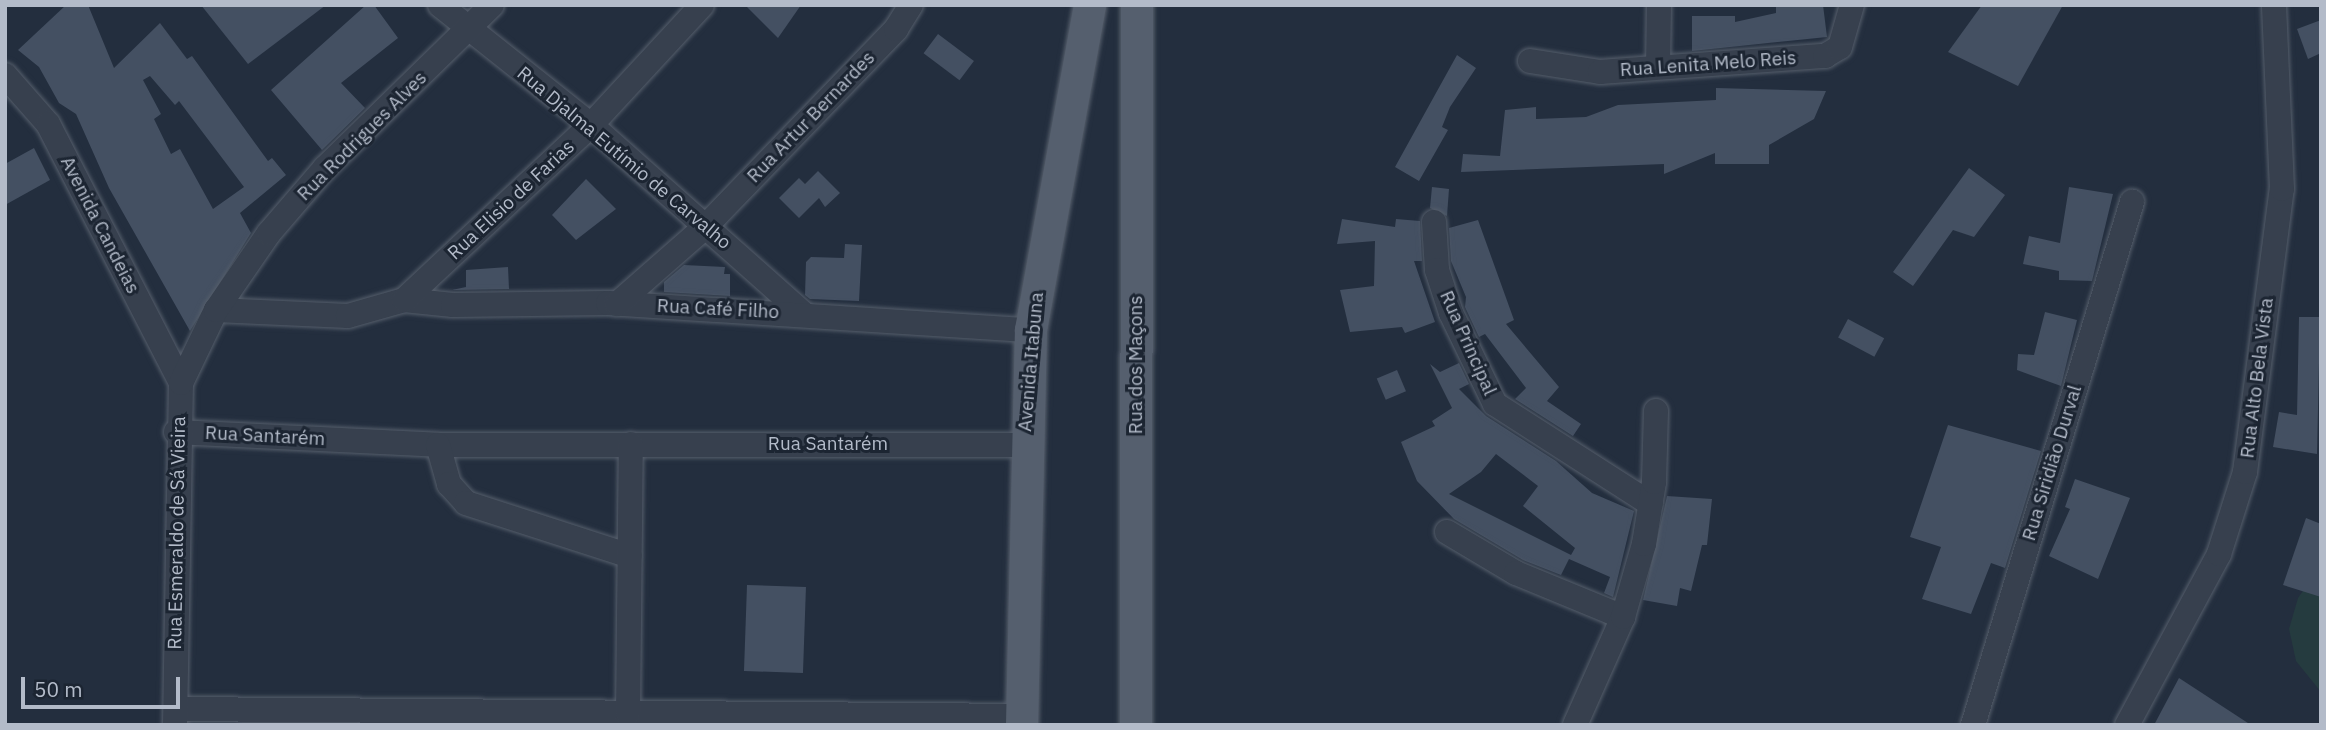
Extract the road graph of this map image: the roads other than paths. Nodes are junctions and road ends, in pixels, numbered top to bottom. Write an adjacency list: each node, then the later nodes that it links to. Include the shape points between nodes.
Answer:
1 (440, 5): 10 (street, Rua Djalma Eutímio de Carvalho)
2 (492, 5): 10 (street, Rua Rodrigues Alves)
3 (702, 5): 14 (street, Rua Elisio de Farias)
4 (911, 5): 17 (street, Rua Artur Bernardes, via 896,29)
5 (1659, 5): 12 (street)
6 (1852, 5): 12 (street, Rua Lenita Melo Reis, via 1840,47 1825,56)
7 (2274, 5): 39 (street, Rua Alto Bela Vista, via 2282,189 2245,472 2219,554)
8 (1089, 12): 9 (main road); 22 (main road, Avenida Itabuna)
9 (1137, 15): 36 (main road, Rua dos Maçons)
10 (470, 30): 14 (street, Rua Djalma Eutímio de Carvalho); 20 (street, Rua Rodrigues Alves, via 325,168 269,233)
11 (1530, 61): 12 (street, Rua Lenita Melo Reis, via 1600,72)
12 (1658, 67)
13 (5, 75): 23 (street, Avenida Candeias, via 48,124)
14 (590, 125): 17 (street, Rua Djalma Eutímio de Carvalho); 18 (street, Rua Elisio de Farias)
15 (2132, 202): 38 (street, Rua Siridião Durval)
16 (1434, 222): 29 (street, Rua Principal, via 1437,270 1451,313 1495,404)
17 (706, 226): 19 (street, Rua Artur Bernardes); 21 (street, Rua Djalma Eutímio de Carvalho)
18 (404, 300): 19 (street, Rua Café Filho); 20 (street, via 348,316)
19 (617, 304): 21 (street, Rua Café Filho)
20 (215, 310): 23 (street, Rua Rodrigues Alves)
21 (804, 314): 22 (street, Rua Café Filho)
22 (1031, 330): 28 (main road, Avenida Itabuna)
23 (181, 383): 25 (street, Rua Esmeraldo de Sá Vieira)
24 (1656, 411): 29 (street)
25 (176, 432): 27 (street, Rua Santarém); 34 (street, Rua Esmeraldo de Sá Vieira)
26 (631, 443): 27 (street, Rua Santarém); 28 (street, Rua Santarém); 31 (street)
27 (438, 445): 31 (street, via 449,484 466,503)
28 (1024, 445): 35 (main road, Avenida Itabuna)
29 (1651, 503): 32 (street)
30 (1447, 532): 32 (street, via 1516,573)
31 (630, 556): 33 (street)
32 (1623, 617): 37 (street)
33 (628, 714): 34 (street); 35 (street)
34 (176, 717)
35 (1022, 720)
36 (1136, 725)
37 (1575, 725)
38 (1973, 725)
39 (2127, 725)

